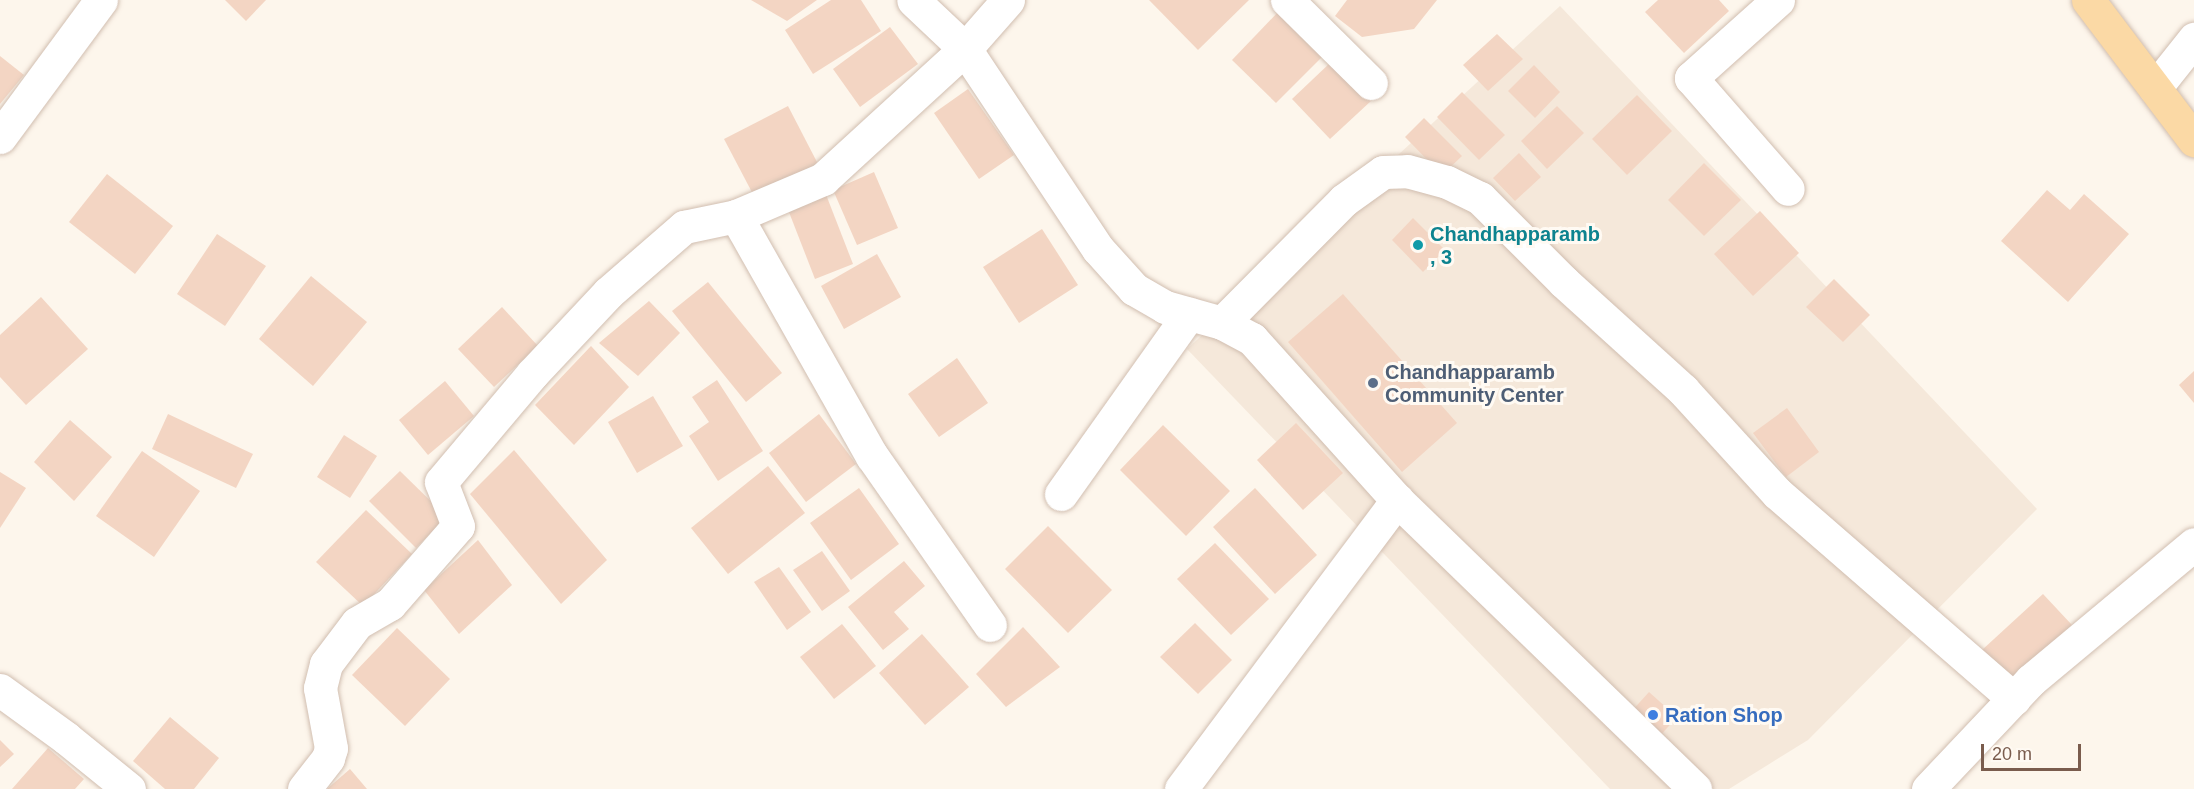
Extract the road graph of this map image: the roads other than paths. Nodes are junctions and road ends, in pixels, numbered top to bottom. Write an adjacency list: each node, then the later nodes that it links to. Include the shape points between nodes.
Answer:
1 (101, 0): 11 (street)
2 (913, 0): 8 (street)
3 (1008, 0): 8 (street)
4 (1287, 0): 9 (street)
5 (1778, 0): 13 (street, via 1691,78)
6 (2088, 0): 10 (main road)
7 (2194, 39): 10 (street)
8 (965, 49): 14 (street, via 824,179); 15 (street, via 1098,249 1134,289 1165,307)
9 (1371, 83)
10 (2155, 88): 12 (main road)
11 (0, 137)
12 (2194, 140)
13 (1788, 189)
14 (735, 216): 20 (street, via 872,456); 24 (street, via 684,227 608,293 532,374 441,482 458,526 390,604 357,623 326,664 320,688 331,748)
15 (1189, 314): 16 (street); 17 (street)
16 (1222, 323): 18 (street, via 1252,339); 22 (street, via 1344,200 1383,172 1407,171 1447,182 1480,198 1564,282 1683,390 1777,493)
17 (1061, 494)
18 (1397, 500): 25 (street); 26 (street)
19 (2194, 544): 22 (street, via 2031,680)
20 (990, 625)
21 (0, 690): 23 (street)
22 (2014, 699): 27 (street)
23 (129, 789)
24 (304, 789)
25 (1181, 789)
26 (1695, 789)
27 (1928, 789)

